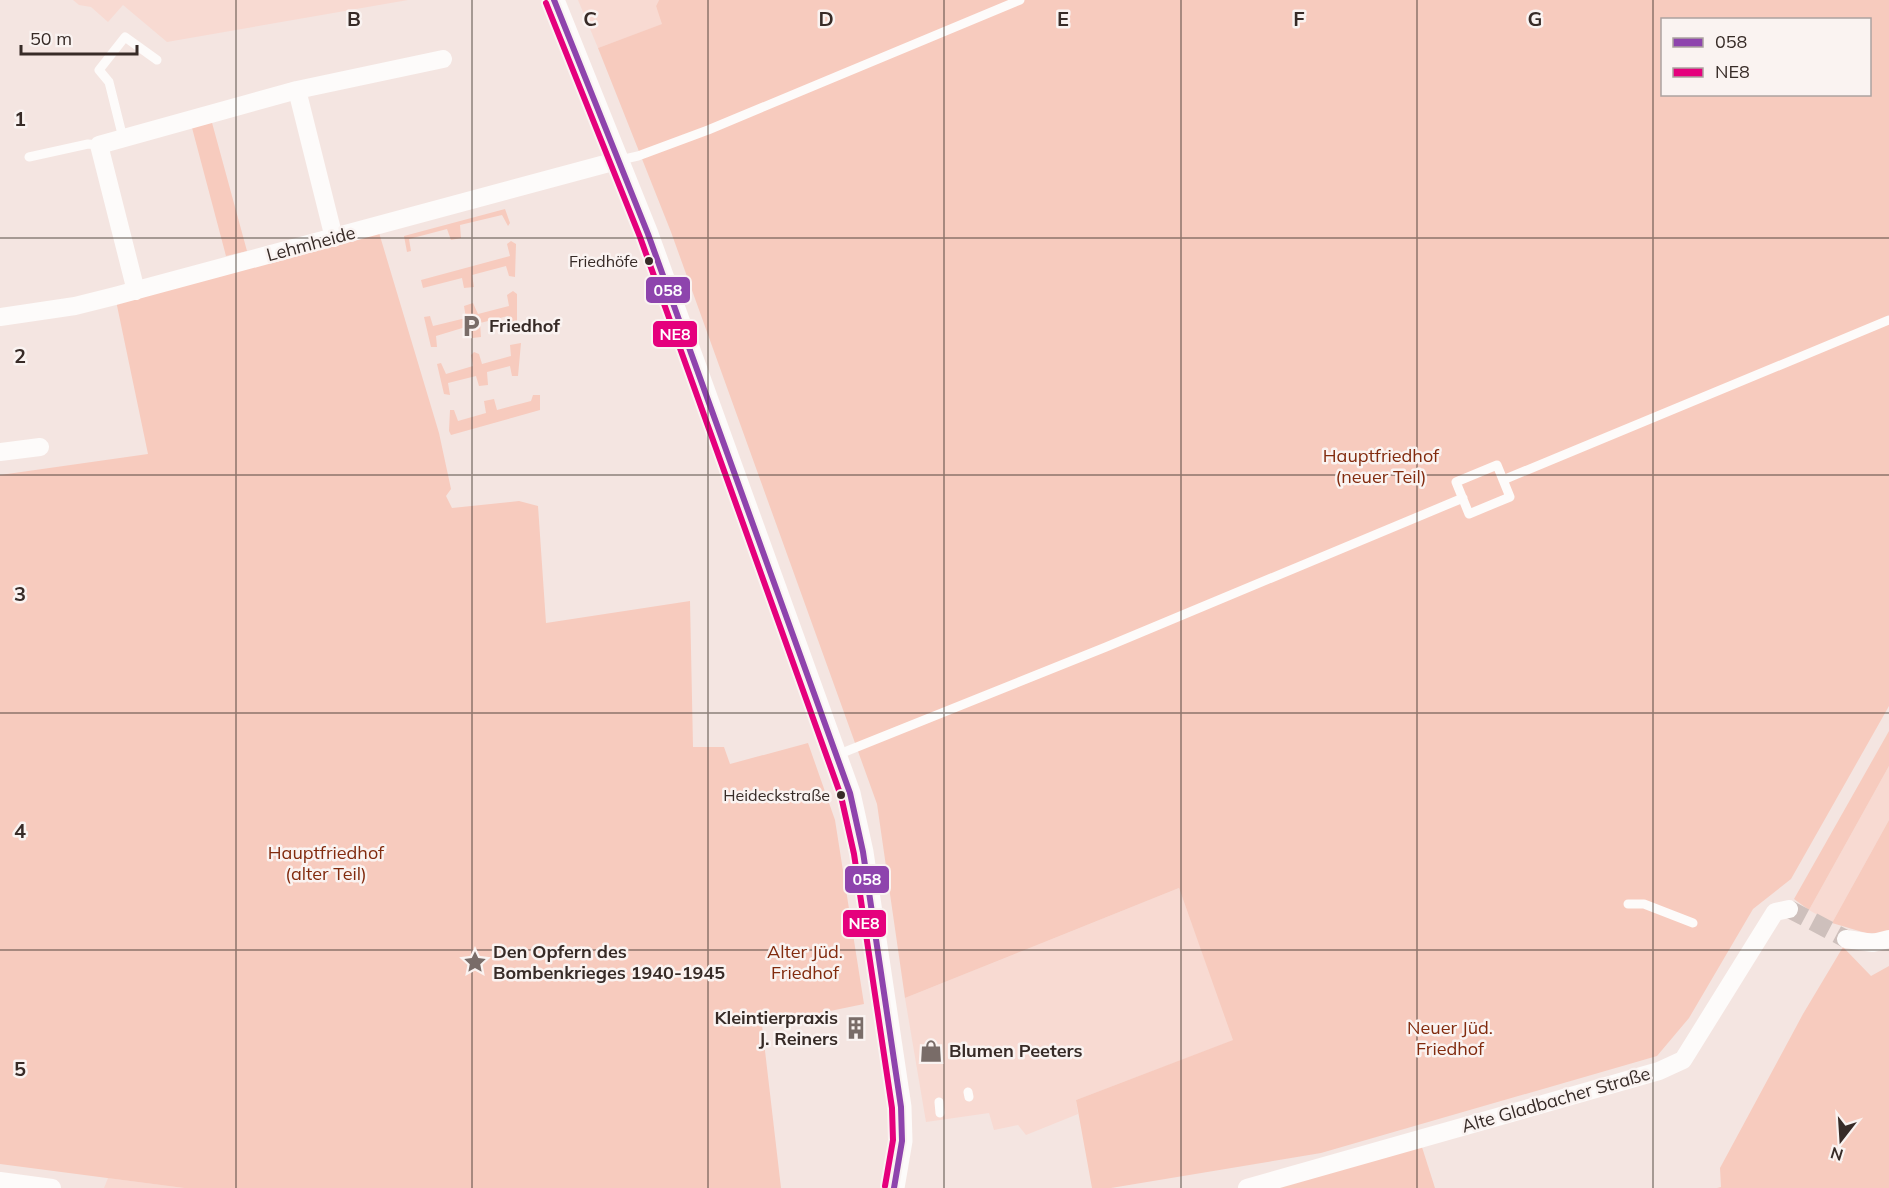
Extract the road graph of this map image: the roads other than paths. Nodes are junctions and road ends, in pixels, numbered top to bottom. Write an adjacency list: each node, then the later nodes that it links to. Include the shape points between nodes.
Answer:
1 (554, 0): 9 (street)
2 (1020, 0): 9 (lane, via 708,130)
3 (443, 59): 5 (street)
4 (157, 60): 6 (lane, via 125,37 99,70 109,82)
5 (297, 90): 6 (street); 10 (street)
6 (123, 138): 7 (street)
7 (99, 145): 8 (lane); 11 (street)
8 (29, 157)
9 (620, 160): 10 (street, Lehmheide); 18 (street)
10 (334, 238): 11 (street, Lehmheide)
11 (136, 291): 12 (street, Lehmheide, via 75,306)
12 (0, 317)
13 (1889, 320): 16 (lane)
14 (40, 447): 15 (street)
15 (0, 452)
16 (1503, 480): 17 (lane, via 1497,465 1456,482); 17 (lane, via 1510,497 1469,514)
17 (1463, 498): 18 (lane)
18 (837, 755): 29 (street, via 858,825 901,1107 902,1141)
19 (1628, 904): 21 (lane, via 1644,904)
20 (1789, 909): 30 (street, Alte Gladbacher Straße, via 1775,912 1683,1060 1659,1071)
21 (1693, 923)
22 (1846, 939): 23 (street, via 1873,943)
23 (1889, 939)
24 (939, 1102): 25 (lane)
25 (940, 1113)
26 (0, 1181): 27 (street)
27 (27, 1186): 28 (street)
28 (52, 1188)
29 (894, 1188)
30 (1247, 1188)

